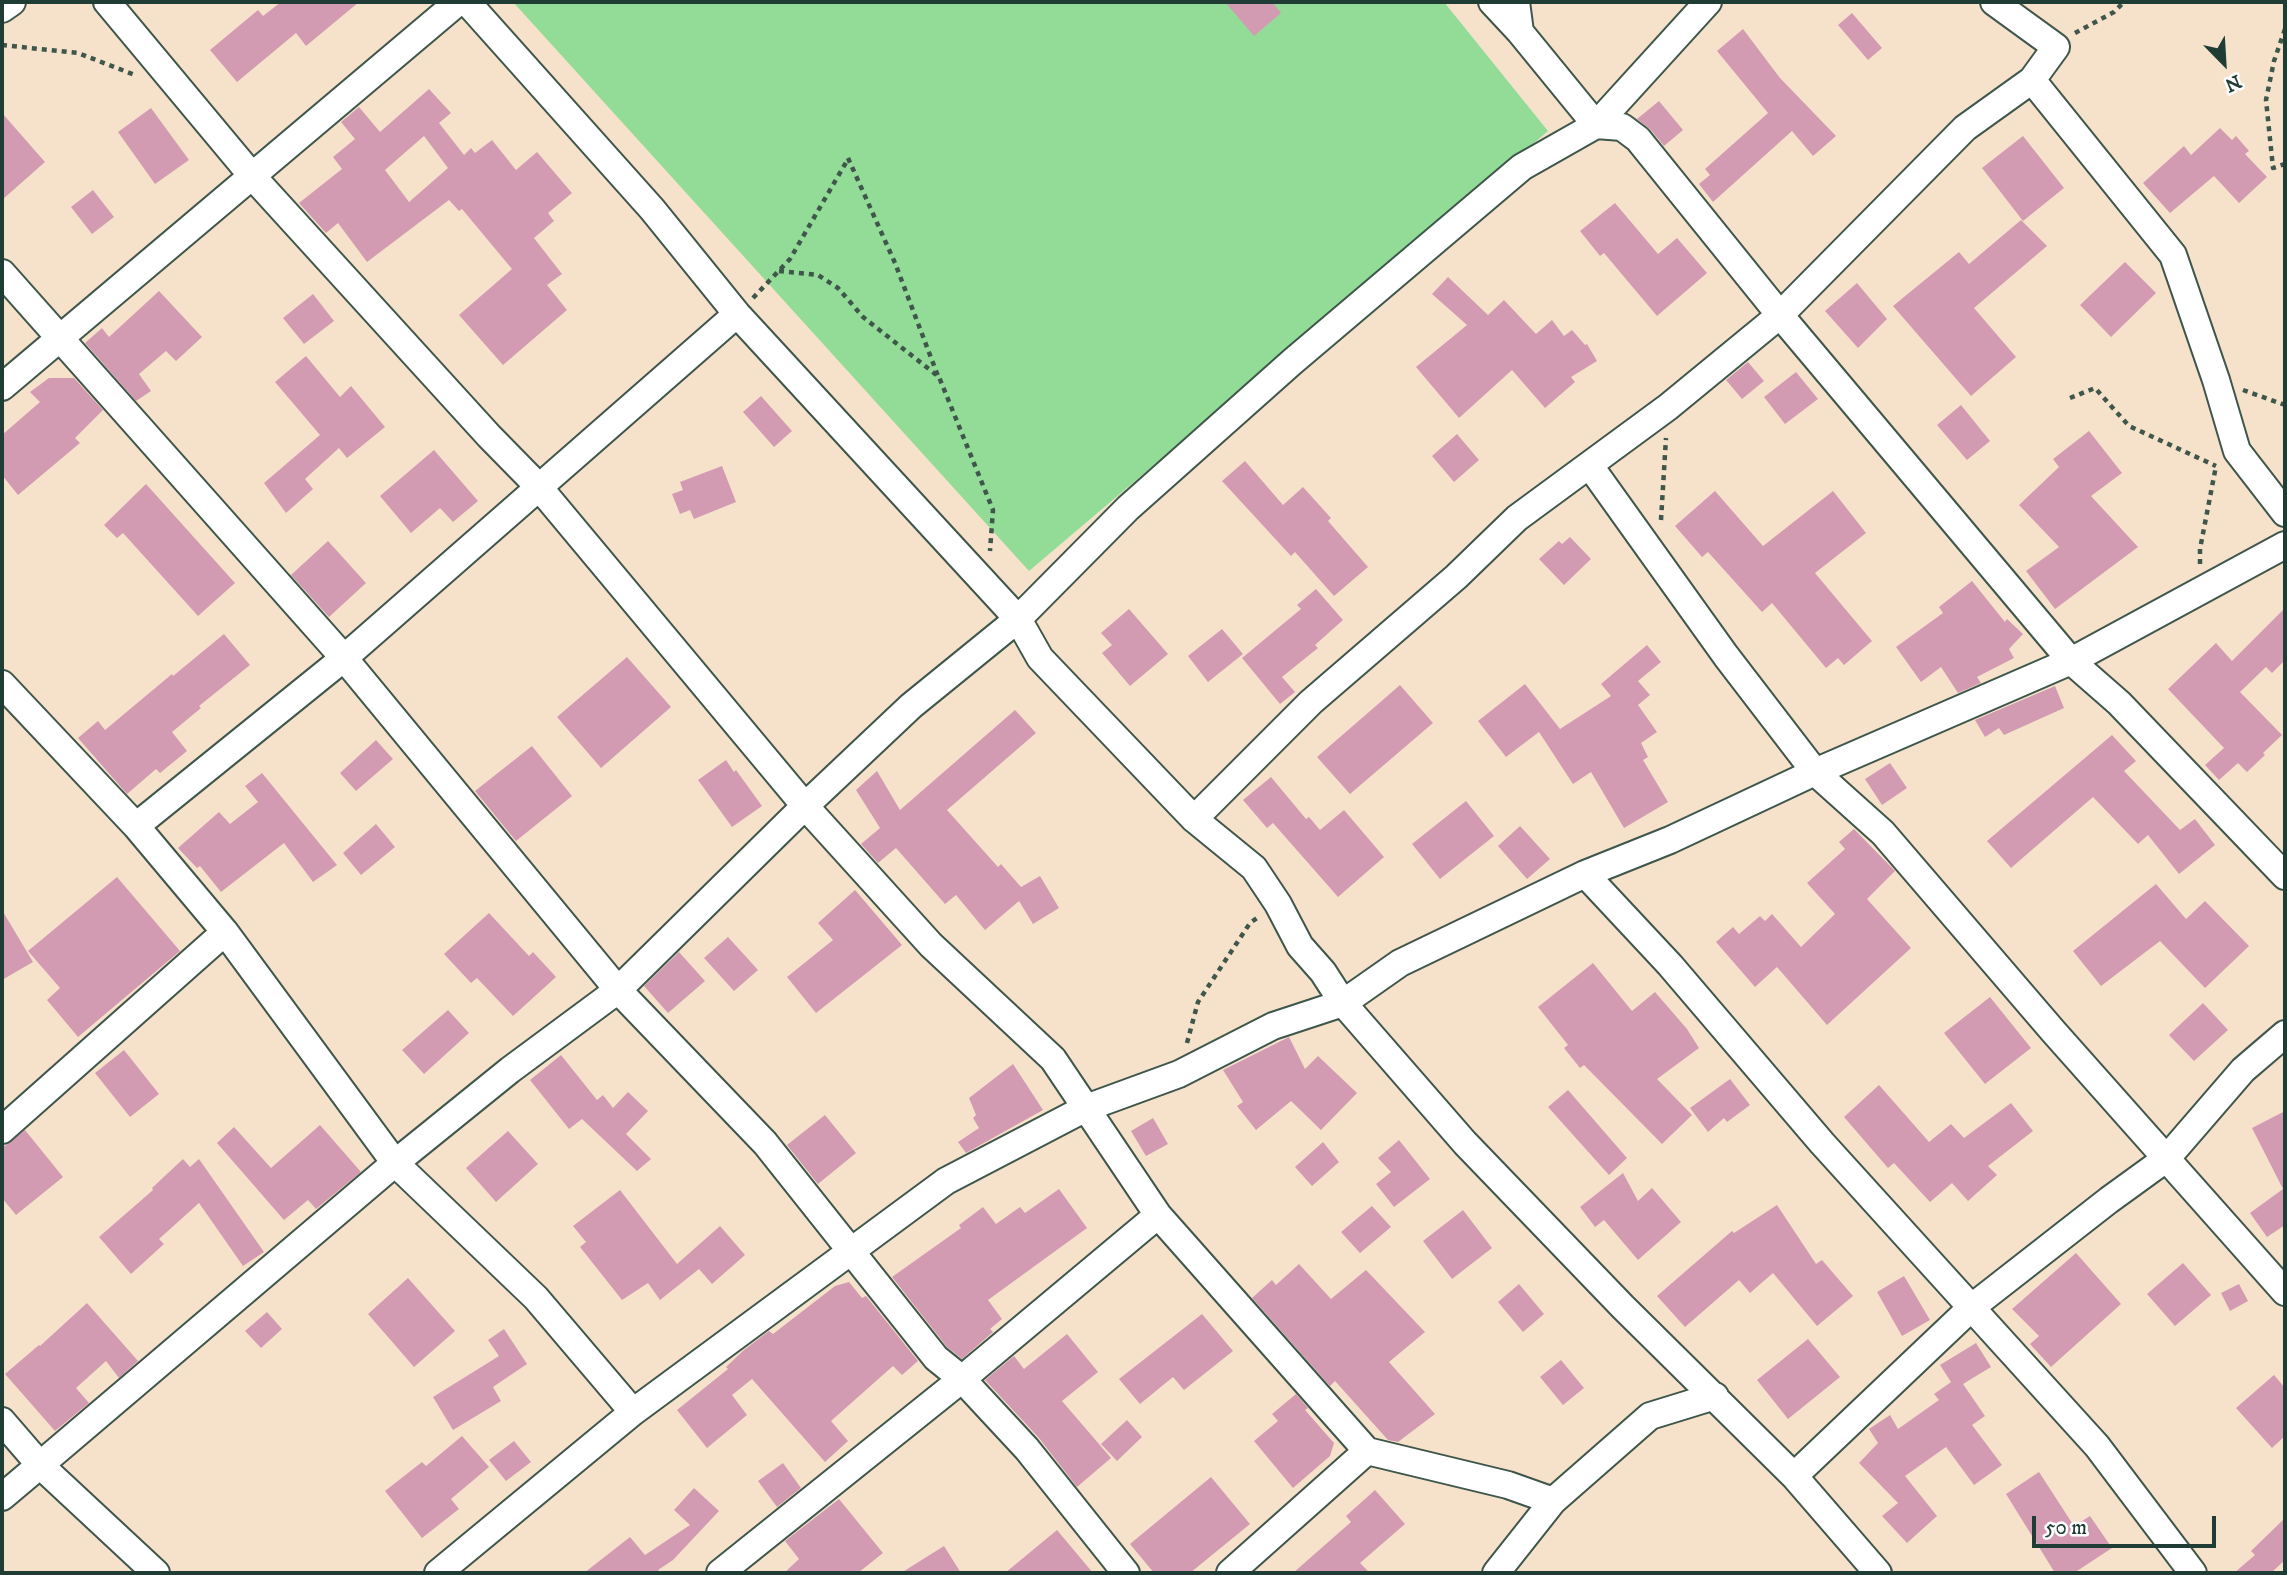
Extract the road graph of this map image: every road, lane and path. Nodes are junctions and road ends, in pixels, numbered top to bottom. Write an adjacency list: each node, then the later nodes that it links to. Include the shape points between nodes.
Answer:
1 (12, 2): 10 (street)
2 (107, 2): 19 (street)
3 (458, 2): 19 (street)
4 (467, 2): 22 (street, via 652,209)
5 (1492, 2): 12 (street)
6 (1516, 2): 12 (street)
7 (1708, 2): 17 (street)
8 (1994, 2): 14 (street)
9 (2124, 2): 14 (path)
10 (2, 9)
11 (2285, 29): 18 (path, via 2266,100 2273,168)
12 (1520, 32): 17 (street)
13 (2, 45): 15 (path, via 78,53)
14 (2056, 47): 16 (street)
15 (137, 76)
16 (2032, 80): 23 (street, via 1965,128); 26 (street, via 2173,255)
17 (1596, 125): 23 (street, via 1622,127 1638,139); 40 (street, via 1522,167 1292,362 1128,508)
18 (2285, 164)
19 (253, 177): 24 (street); 34 (street)
20 (779, 271): 22 (path); 25 (path, via 818,275 838,288 863,317); 25 (path, via 848,158)
21 (2, 273): 24 (street)
22 (737, 314): 34 (street); 38 (street)
23 (1780, 315): 30 (street); 42 (street)
24 (59, 339): 27 (street); 41 (street)
25 (939, 377): 38 (path, via 993,510)
26 (2216, 380): 29 (path); 31 (street)
27 (2, 387)
28 (2070, 398): 33 (path, via 2095,388 2129,426)
29 (2285, 405)
30 (1668, 407): 32 (street); 37 (path)
31 (2237, 451): 33 (path); 35 (street)
32 (1590, 466): 37 (street); 46 (street, via 1517,518 1311,702)
33 (2216, 466): 39 (path, via 2200,549)
34 (538, 486): 41 (street); 45 (street)
35 (2285, 513)
36 (2285, 545): 39 (street)
37 (1658, 559): 44 (street)
38 (988, 586): 40 (street)
39 (2199, 593): 42 (street)
40 (1018, 619): 45 (street, via 911,706); 46 (street, via 1040,658)
41 (344, 658): 47 (street); 52 (street)
42 (2071, 661): 44 (street); 49 (street, via 2128,713)
43 (2, 684): 47 (street)
44 (1815, 772): 48 (street); 58 (street, via 1883,833)
45 (805, 806): 52 (street); 56 (street, via 931,945 1053,1059)
46 (1194, 819): 50 (street, via 1254,868)
47 (136, 826): 51 (street)
48 (1585, 874): 53 (street, via 1400,962); 63 (street)
49 (2285, 876)
50 (1278, 904): 53 (street, via 1300,946); 55 (path, via 1250,923 1198,1002)
51 (225, 932): 57 (street); 59 (street)
52 (618, 990): 59 (street); 61 (street, via 765,1143)
53 (1343, 1003): 55 (street, via 1273,1026); 65 (street, via 1465,1143)
54 (2285, 1034): 58 (street, via 2243,1070)
55 (1179, 1074): 56 (street)
56 (1086, 1108): 60 (street); 61 (street, via 946,1181)
57 (2, 1129)
58 (2167, 1158): 62 (street); 63 (street)
59 (395, 1163): 66 (street, via 536,1298); 69 (street)
60 (1158, 1215): 64 (street); 68 (street)
61 (850, 1252): 64 (street, via 936,1358); 66 (street)
62 (2285, 1293)
63 (1972, 1307): 70 (street); 80 (street, via 2097,1446)
64 (962, 1379): 75 (street); 76 (street, via 1027,1449)
65 (1714, 1396): 70 (street); 72 (street, via 1650,1416)
66 (633, 1412): 74 (street)
67 (2, 1421): 69 (street)
68 (1367, 1451): 72 (street, via 1508,1485); 77 (street)
69 (40, 1465): 71 (street); 73 (street)
70 (1794, 1476): 79 (street)
71 (2, 1497)
72 (1553, 1501): 78 (street)
73 (156, 1573)
74 (438, 1573)
75 (720, 1573)
76 (1126, 1573)
77 (1230, 1573)
78 (1496, 1573)
79 (1878, 1573)
80 (2193, 1573)

